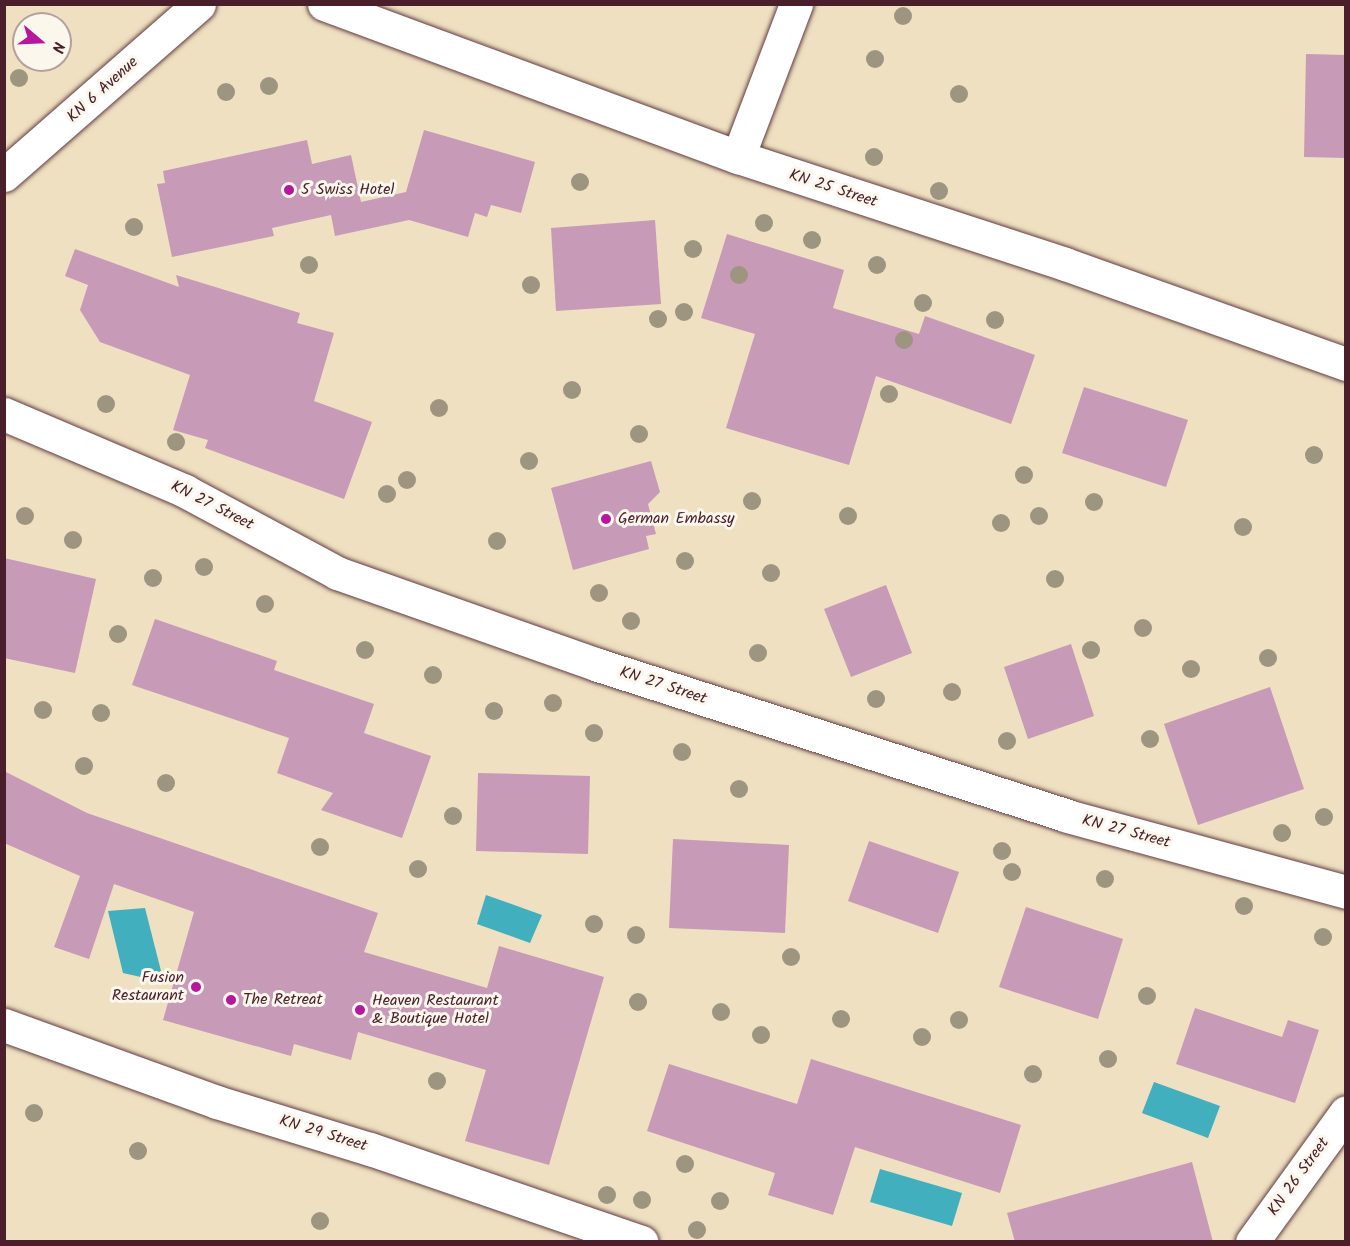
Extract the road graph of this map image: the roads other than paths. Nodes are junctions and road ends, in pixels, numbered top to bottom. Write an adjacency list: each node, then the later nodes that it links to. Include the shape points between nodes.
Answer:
1 (200, 4): 5 (street, KN 6 Avenue)
2 (324, 4): 4 (street, KN 25 Street)
3 (796, 4): 4 (street)
4 (738, 157): 6 (street, KN 25 Street, via 1065,264)
5 (4, 174)
6 (1346, 364)
7 (4, 414): 8 (street, KN 27 Street, via 185,490 337,573 598,665 1067,816)
8 (1346, 892)
9 (4, 1025): 11 (street, KN 29 Street, via 217,1102 370,1149)
10 (1346, 1112): 12 (street, KN 26 Street)
11 (642, 1242)
12 (1252, 1242)

